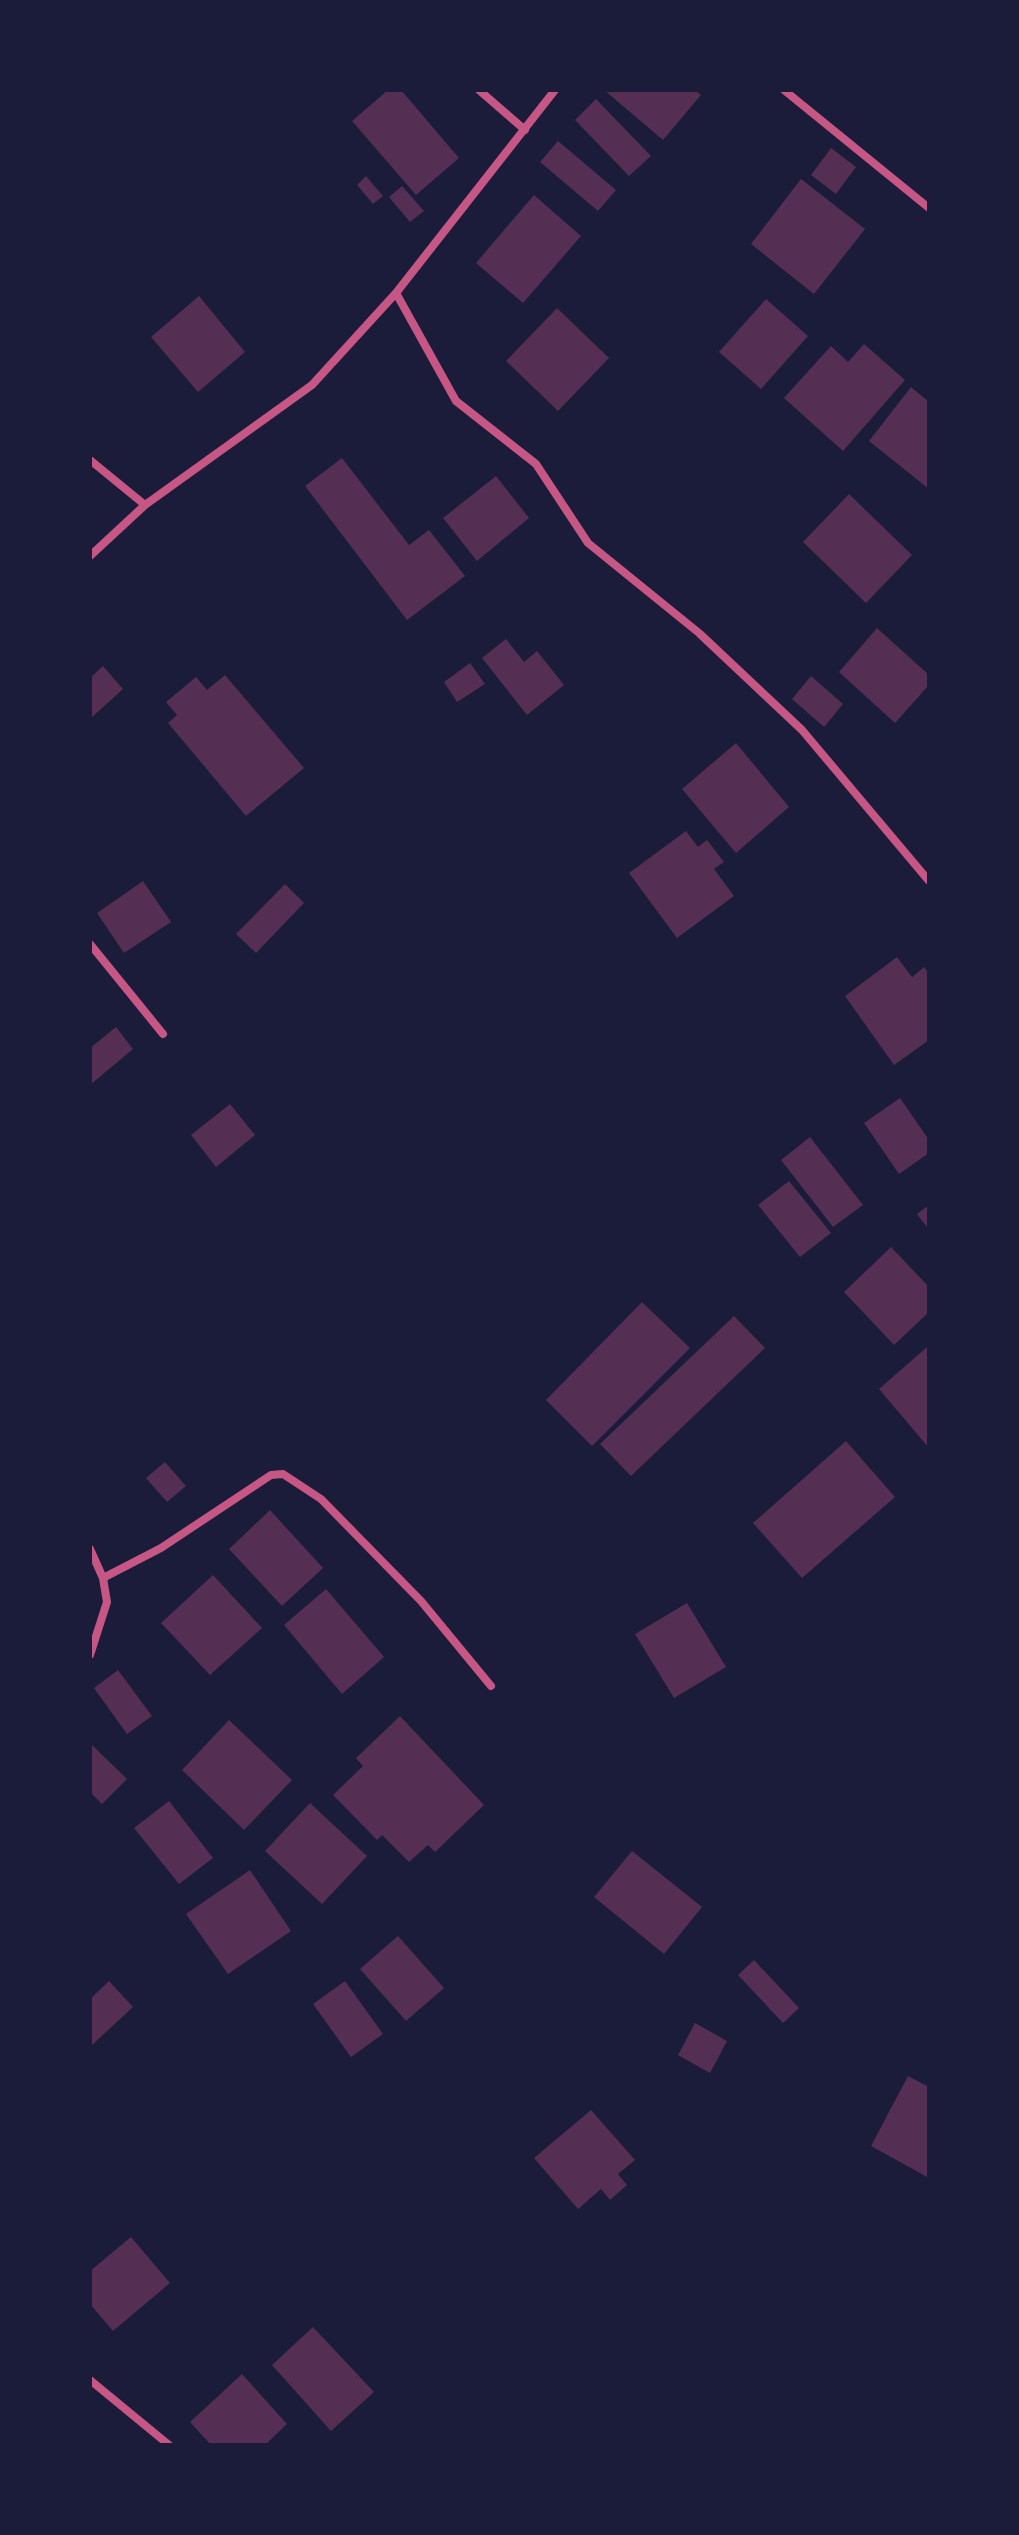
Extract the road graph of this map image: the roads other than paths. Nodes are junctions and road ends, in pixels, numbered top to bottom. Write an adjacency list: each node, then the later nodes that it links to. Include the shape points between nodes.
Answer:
1 (479, 90): 4 (street)
2 (555, 90): 4 (street)
3 (784, 90): 5 (street)
4 (525, 130): 6 (street)
5 (929, 208)
6 (396, 293): 8 (street, via 312,385); 10 (street, via 456,401 536,464 588,543 699,633 802,730)
7 (90, 460): 8 (street)
8 (145, 505): 9 (street)
9 (90, 556)
10 (929, 881)
11 (90, 944): 12 (street)
12 (163, 1034)
13 (90, 1549): 14 (street)
14 (103, 1578): 15 (street, via 107,1602); 16 (street, via 161,1548 271,1475 283,1474 321,1499 421,1601)
15 (90, 1655)
16 (491, 1686)
17 (90, 2380): 18 (street)
18 (169, 2445)

